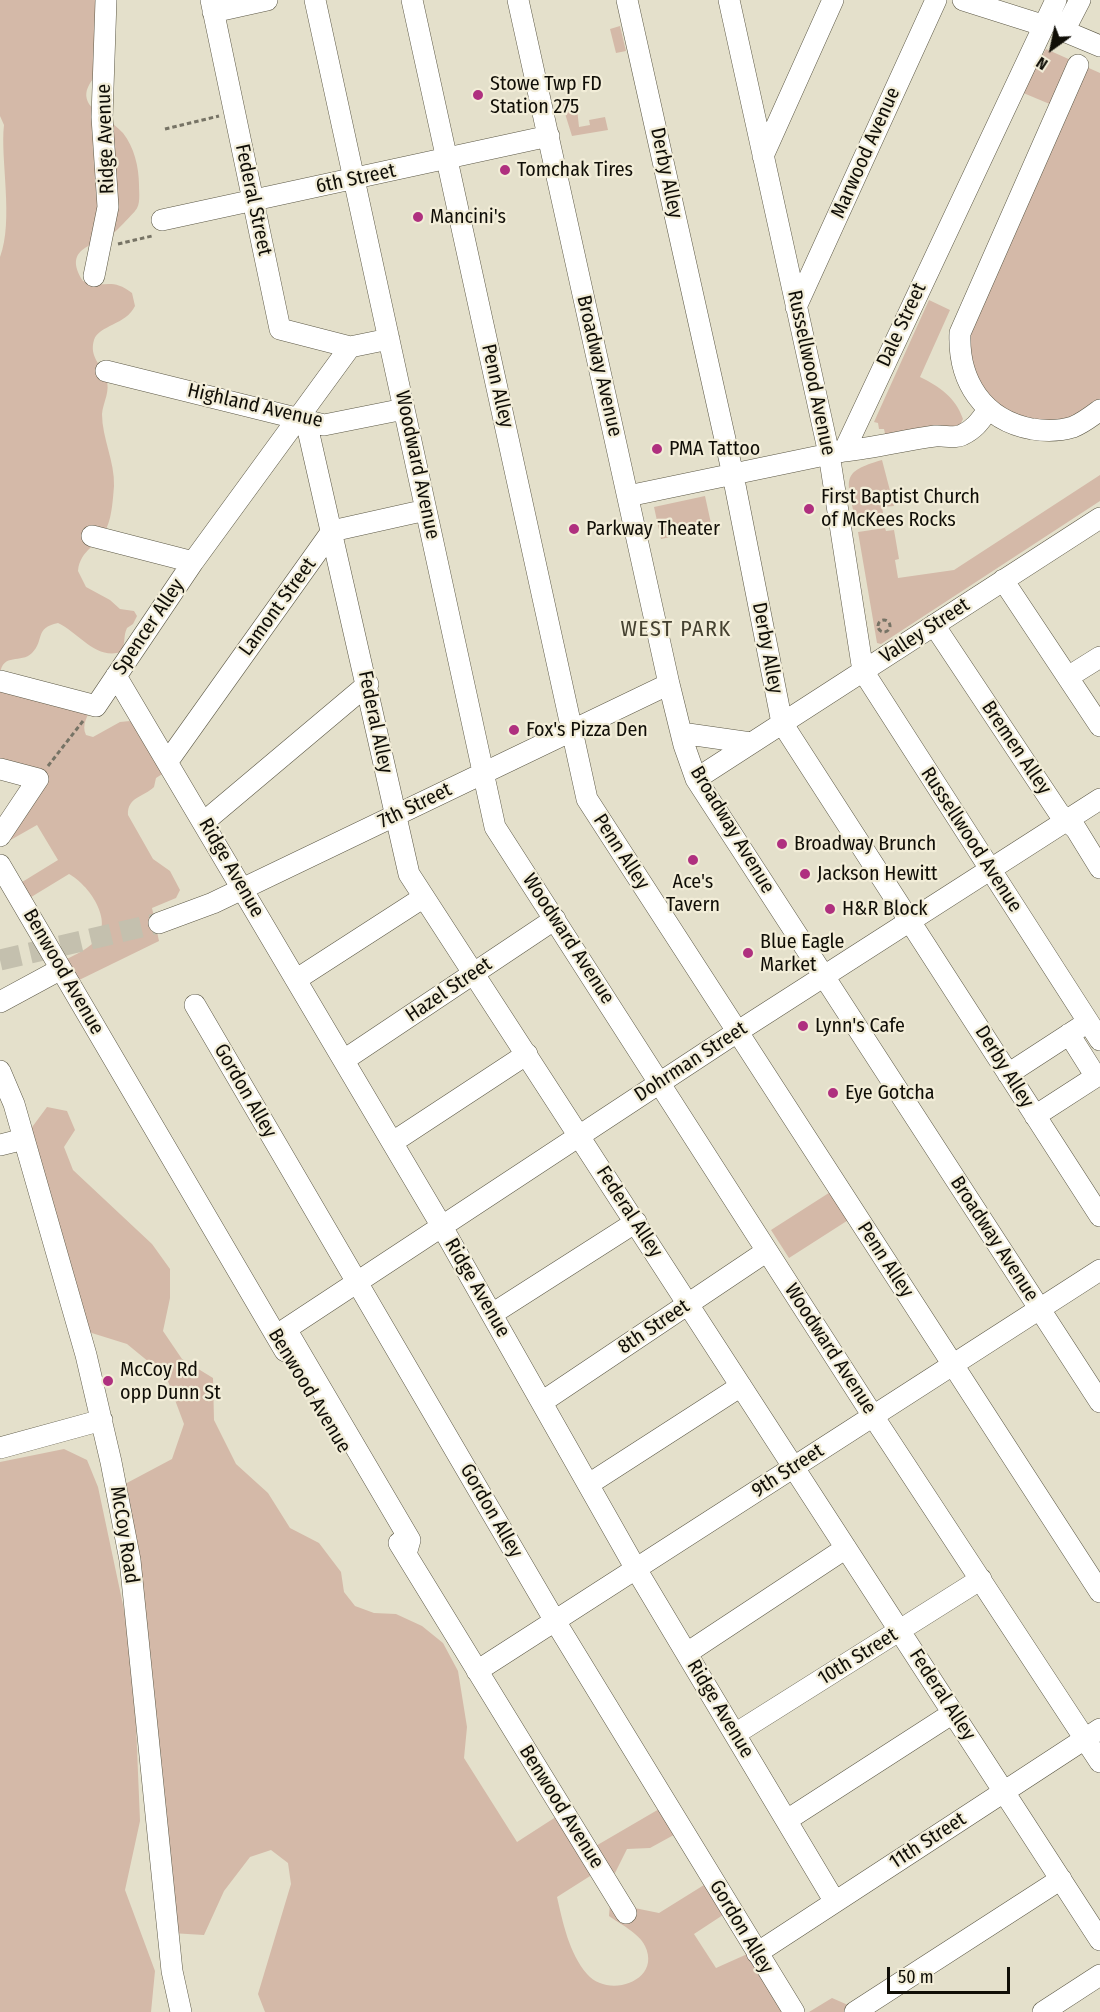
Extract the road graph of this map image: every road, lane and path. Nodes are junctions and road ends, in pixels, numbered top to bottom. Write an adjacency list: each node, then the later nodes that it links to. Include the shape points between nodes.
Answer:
1 (106, 0): 25 (street, Ridge Avenue, via 102,117 108,207)
2 (267, 0): 12 (street)
3 (315, 0): 22 (street, Woodward Avenue)
4 (412, 0): 21 (street, Penn Alley)
5 (519, 0): 19 (street, Broadway Avenue)
6 (729, 0): 20 (street, Russellwood Avenue)
7 (833, 0): 20 (street)
8 (936, 0): 27 (street, Marwood Avenue)
9 (963, 0): 14 (street)
10 (1056, 0): 14 (street, Dale Street)
11 (1080, 0): 15 (street, via 1064,32)
12 (212, 6): 17 (street, Federal Street)
13 (629, 7): 36 (street, Derby Alley)
14 (1042, 25): 35 (street, Dale Street)
15 (1100, 46)
16 (1078, 65): 32 (street, via 960,333 959,351 968,382)
17 (234, 113): 18 (path); 23 (street, Federal Street)
18 (165, 129)
19 (549, 136): 21 (street, 6th Street); 37 (street, Broadway Avenue)
20 (763, 156): 27 (street, Russellwood Avenue)
21 (446, 160): 22 (street, 6th Street); 57 (street, Penn Alley)
22 (354, 179): 23 (street, 6th Street); 28 (street, Woodward Avenue)
23 (253, 200): 24 (street, 6th Street); 29 (street, Federal Street, via 280,329)
24 (160, 227): 25 (path)
25 (99, 248): 26 (street, Ridge Avenue)
26 (94, 276)
27 (796, 307): 35 (street, Russellwood Avenue)
28 (389, 339): 29 (street, Federal Street); 31 (street, Woodward Avenue)
29 (350, 347): 34 (street)
30 (106, 371): 34 (street, Highland Avenue)
31 (404, 409): 34 (street, Highland Avenue, via 324,426); 38 (street, Woodward Avenue)
32 (988, 410): 33 (street, via 1022,427 1057,430 1072,427); 35 (street, via 975,428 959,437 941,435)
33 (1100, 410)
34 (303, 420): 42 (street, Federal Alley); 44 (street, Spencer Alley)
35 (836, 452): 36 (street); 48 (street, Russellwood Avenue)
36 (733, 475): 37 (street); 55 (street, Derby Alley)
37 (628, 496): 53 (street, Broadway Avenue)
38 (426, 510): 42 (street); 62 (street, Woodward Avenue)
39 (1100, 518): 45 (street, Valley Street)
40 (884, 521): 41 (path)
41 (853, 527)
42 (332, 531): 52 (street, Federal Alley); 60 (street, Lamont Street)
43 (92, 536): 44 (street)
44 (192, 562): 49 (street, Spencer Alley)
45 (1003, 580): 46 (street, Valley Street); 50 (street)
46 (934, 625): 48 (street, Valley Street); 67 (street, Bremen Alley)
47 (1100, 657): 50 (street)
48 (863, 671): 55 (street, Valley Street); 72 (street, Russellwood Avenue)
49 (116, 676): 54 (street, Spencer Alley); 60 (street, Ridge Avenue)
50 (1068, 677): 56 (street)
51 (0, 681): 54 (street)
52 (368, 684): 66 (street, Federal Alley); 68 (street)
53 (669, 684): 57 (street, 7th Street); 58 (street, Broadway Avenue)
54 (96, 706): 63 (path)
55 (782, 723): 59 (street, Valley Street); 76 (street, Derby Alley)
56 (1100, 726)
57 (574, 730): 62 (street, 7th Street); 84 (street, Penn Alley, via 587,799)
58 (681, 733): 59 (street); 64 (street, Broadway Avenue)
59 (751, 743): 64 (street, Valley Street)
60 (168, 761): 68 (street, Ridge Avenue)
61 (0, 769): 63 (street)
62 (484, 773): 66 (street, 7th Street); 75 (street, Woodward Avenue, via 495,827)
63 (38, 779): 69 (street)
64 (696, 779): 80 (street, Broadway Avenue)
65 (1100, 799): 67 (street, Dohrman Street)
66 (395, 815): 73 (street, 7th Street); 74 (street, Federal Alley, via 409,874)
67 (1067, 821): 71 (street, Bremen Alley); 72 (street, Dohrman Street)
68 (204, 822): 73 (street, Ridge Avenue)
69 (0, 836)
70 (0, 865): 78 (street, Benwood Avenue)
71 (1100, 868)
72 (990, 870): 76 (street, Dohrman Street); 86 (street, Russellwood Avenue)
73 (243, 889): 77 (street, 7th Street); 81 (street, Ridge Avenue)
74 (424, 897): 79 (street, Federal Alley); 81 (street)
75 (555, 919): 79 (street, Hazel Street); 92 (street, Woodward Avenue)
76 (911, 920): 80 (street, Dohrman Street); 90 (street, Derby Alley)
77 (159, 923)
78 (61, 969): 82 (street); 117 (street, Benwood Avenue)
79 (474, 973): 87 (street, Federal Alley); 88 (street, Hazel Street)
80 (824, 976): 84 (street, Dohrman Street); 105 (street, Broadway Avenue)
81 (297, 979): 88 (street, Ridge Avenue)
82 (0, 1002)
83 (195, 1005): 103 (street, Gordon Alley)
84 (737, 1032): 92 (street, Dohrman Street); 107 (street, Penn Alley)
85 (1069, 1034): 86 (street); 90 (street); 91 (street)
86 (1097, 1035)
87 (527, 1054): 94 (street, Federal Alley); 96 (street)
88 (344, 1060): 96 (street, Ridge Avenue)
89 (0, 1071): 95 (street, McCoy Road)
90 (1008, 1074): 93 (street, Derby Alley)
91 (1098, 1075): 93 (street)
92 (660, 1082): 94 (street, Dohrman Street); 101 (street, Woodward Avenue)
93 (1035, 1116): 98 (street, Derby Alley)
94 (580, 1135): 99 (street, Federal Alley); 100 (street, Dohrman Street)
95 (24, 1139): 97 (street); 112 (street, McCoy Road)
96 (393, 1142): 100 (street, Ridge Avenue)
97 (0, 1146)
98 (1100, 1216)
99 (636, 1222): 104 (street, Federal Alley); 106 (street)
100 (441, 1225): 103 (street, Dohrman Street); 106 (street, Ridge Avenue)
101 (767, 1251): 104 (street, 8th Street); 111 (street, Woodward Avenue)
102 (1100, 1270): 105 (street, 9th Street)
103 (356, 1280): 117 (street, Dohrman Street, via 285,1329 410,1540); 121 (street, Gordon Alley)
104 (688, 1304): 108 (street, Federal Alley); 109 (street, 8th Street)
105 (1040, 1309): 107 (street, 9th Street); 110 (street, Broadway Avenue)
106 (492, 1314): 109 (street, Ridge Avenue)
107 (953, 1365): 111 (street, 9th Street); 120 (street, Penn Alley)
108 (741, 1386): 114 (street, Federal Alley); 115 (street)
109 (542, 1402): 115 (street, Ridge Avenue)
110 (1100, 1402)
111 (873, 1416): 114 (street, 9th Street); 119 (street, Woodward Avenue)
112 (102, 1420): 113 (street); 137 (street, McCoy Road, via 130,1560 172,1971)
113 (0, 1448)
114 (793, 1468): 116 (street, Federal Alley); 118 (street, 9th Street)
115 (588, 1484): 118 (street, Ridge Avenue)
116 (846, 1548): 122 (street, Federal Alley); 123 (street)
117 (406, 1554): 124 (street, Benwood Avenue)
118 (636, 1569): 121 (street, 9th Street); 123 (street, Ridge Avenue)
119 (981, 1579): 122 (street, 10th Street); 127 (street, Woodward Avenue)
120 (1100, 1592)
121 (555, 1621): 124 (street, 9th Street); 135 (street, Gordon Alley)
122 (899, 1630): 125 (street, Federal Alley); 126 (street, 10th Street)
123 (687, 1653): 126 (street, Ridge Avenue)
124 (477, 1671): 133 (street, Benwood Avenue)
125 (953, 1713): 129 (street, Federal Alley); 130 (street)
126 (735, 1734): 130 (street, Ridge Avenue)
127 (1092, 1734): 128 (street, Woodward Avenue); 129 (street, 11th Street)
128 (1100, 1762)
129 (1004, 1791): 131 (street, Federal Alley); 132 (street, 11th Street)
130 (787, 1820): 132 (street, Ridge Avenue)
131 (1061, 1879): 134 (street, Federal Alley); 139 (street)
132 (835, 1902): 135 (street, 11th Street)
133 (626, 1913)
134 (1100, 1940)
135 (757, 1953): 138 (street, Gordon Alley)
136 (1100, 1975): 140 (street)
137 (181, 2012)
138 (794, 2012)
139 (855, 2012)
140 (1043, 2012)

